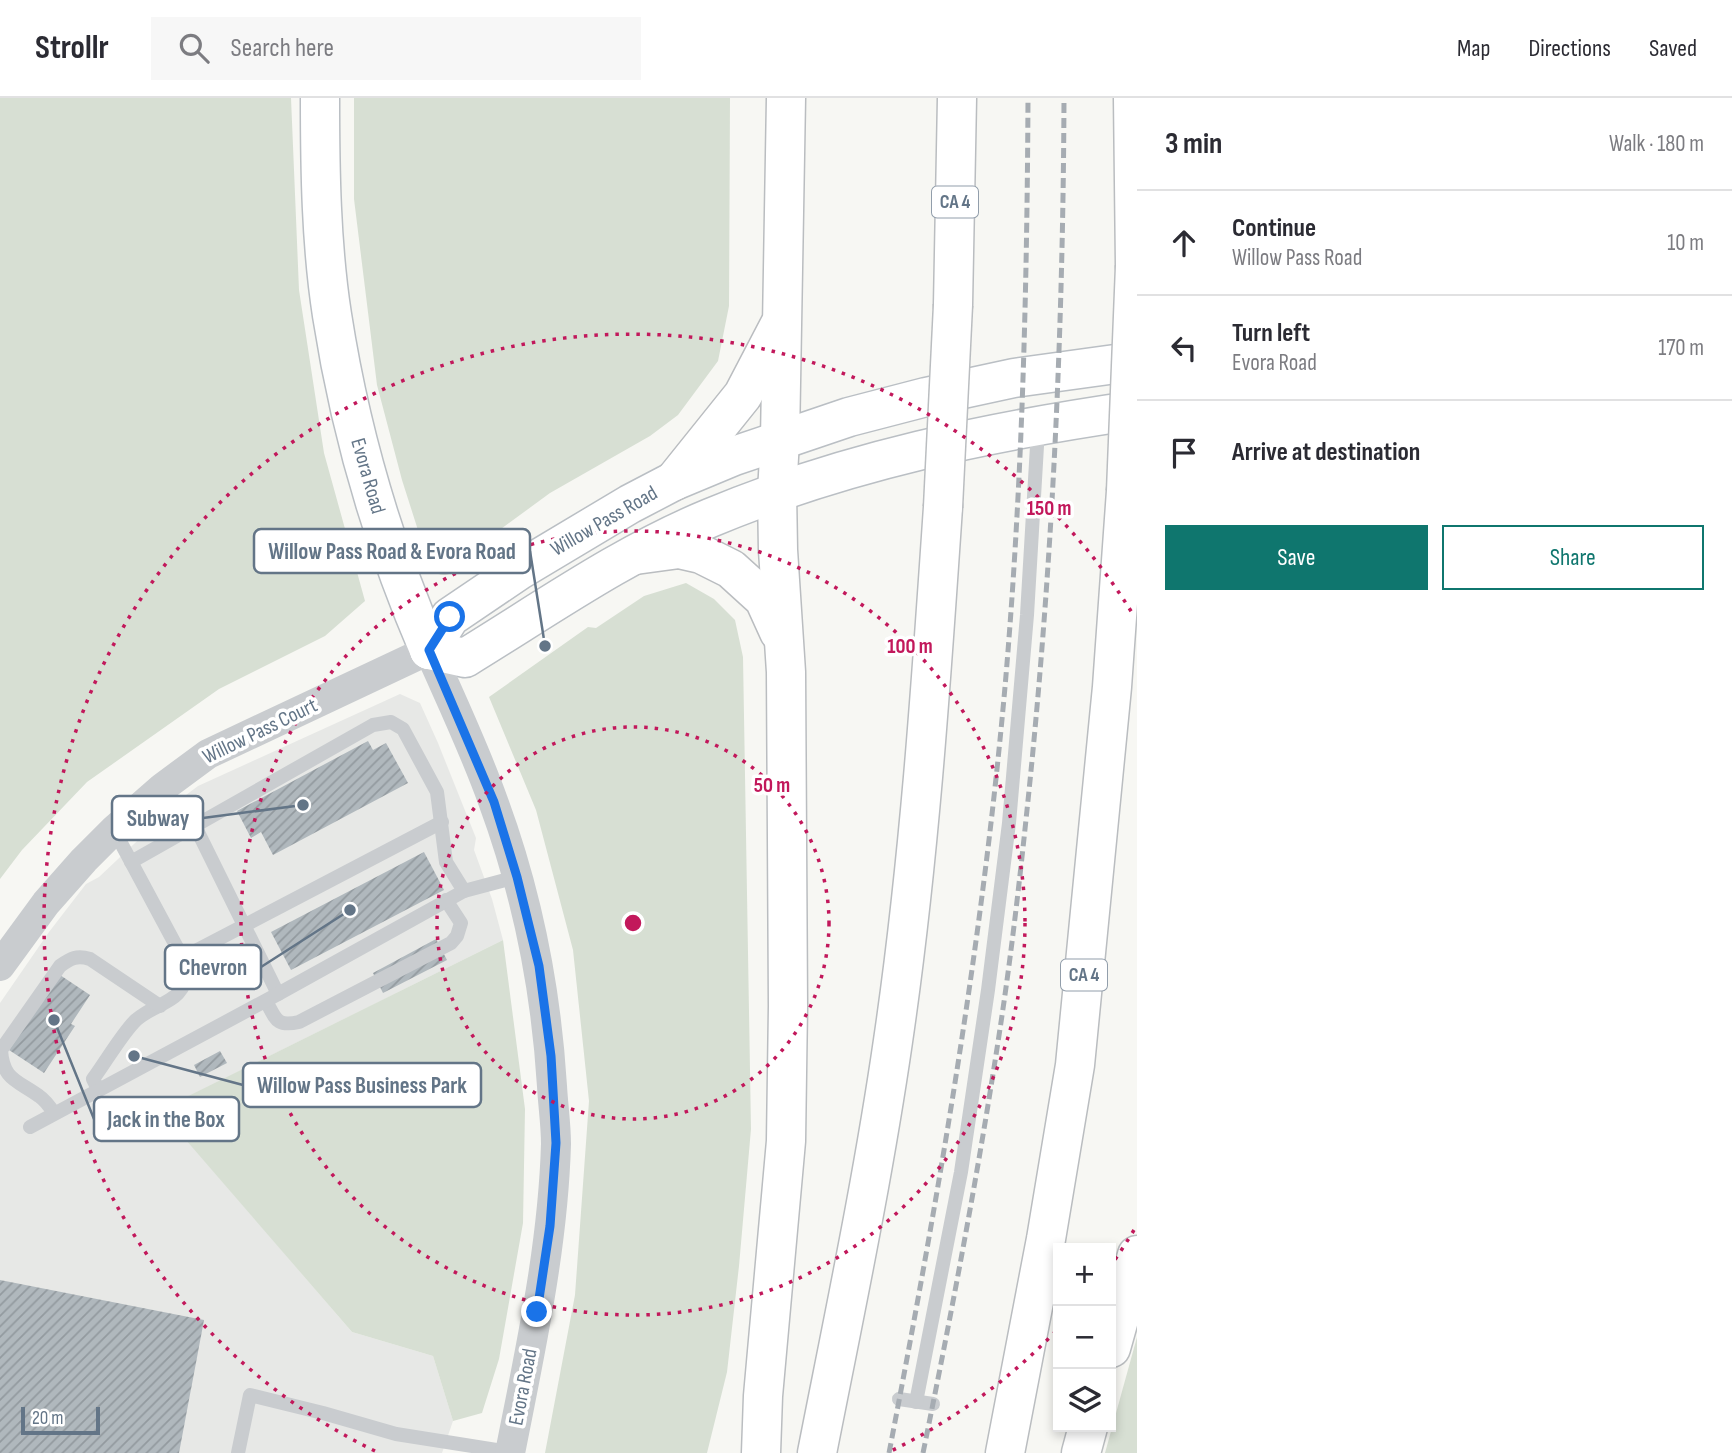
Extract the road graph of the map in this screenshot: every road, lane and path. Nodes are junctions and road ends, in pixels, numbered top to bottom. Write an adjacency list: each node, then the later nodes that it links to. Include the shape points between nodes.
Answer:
1 (320, 98): 14 (main road, Evora Road, via 322,223 332,314 351,417 369,487)
2 (786, 98): 5 (main road)
3 (957, 98): 39 (main road, CA 4, bridge, via 953,305 930,693 893,1040 867,1203)
4 (1133, 98): 40 (main road, CA 4, bridge, via 1135,266 1112,687 1074,1065)
5 (782, 321): 9 (main road); 10 (main road, via 743,395)
6 (1137, 361): 9 (main road, Willow Pass Road, via 939,394)
7 (1137, 410): 8 (main road)
8 (1039, 426): 11 (main road, via 861,464); 33 (lane, via 1006,849 961,1172)
9 (780, 440): 10 (main road, Willow Pass Road); 11 (main road)
10 (674, 481): 14 (main road, Willow Pass Road, via 460,609)
11 (777, 492): 12 (main road); 13 (main road)
12 (635, 555): 13 (main road, via 679,549 731,569 764,599); 14 (main road, via 465,658)
13 (785, 644): 38 (main road, via 786,1141)
14 (429, 650): 17 (street, Willow Pass Court, via 208,754); 19 (street, Evora Road, via 494,802)
15 (442, 822): 16 (lane, via 437,792 403,729 391,722 373,725); 20 (lane, via 446,862); 22 (lane)
16 (195, 826): 18 (lane); 22 (lane)
17 (114, 830): 18 (lane); 24 (street, Willow Pass Court, via 46,903)
18 (131, 862): 23 (lane)
19 (517, 877): 20 (lane); 36 (street, Evora Road, via 539,966 556,1143 545,1263)
20 (464, 891): 21 (lane)
21 (446, 900): 25 (lane); 25 (lane, via 461,923 451,943 299,1022 286,1025 277,1021)
22 (244, 925): 23 (lane); 25 (lane)
23 (184, 957): 26 (lane, via 187,980 177,997)
24 (0, 966)
25 (272, 998): 27 (lane)
26 (160, 1006): 27 (lane, via 136,1020 93,1079); 28 (lane, via 90,959 70,958 60,966 1,1050 9,1077 42,1098)
27 (98, 1089): 28 (lane)
28 (54, 1113): 29 (lane)
29 (30, 1127)
30 (1137, 1255): 31 (main road)
31 (1116, 1330)
32 (899, 1399): 33 (lane)
33 (916, 1402): 34 (lane)
34 (933, 1404)
35 (1087, 1432): 41 (main road)
36 (510, 1452): 37 (lane, via 396,1434 250,1395)
37 (237, 1453)
38 (761, 1453)
39 (817, 1453)
40 (1005, 1453)
41 (1081, 1453)

